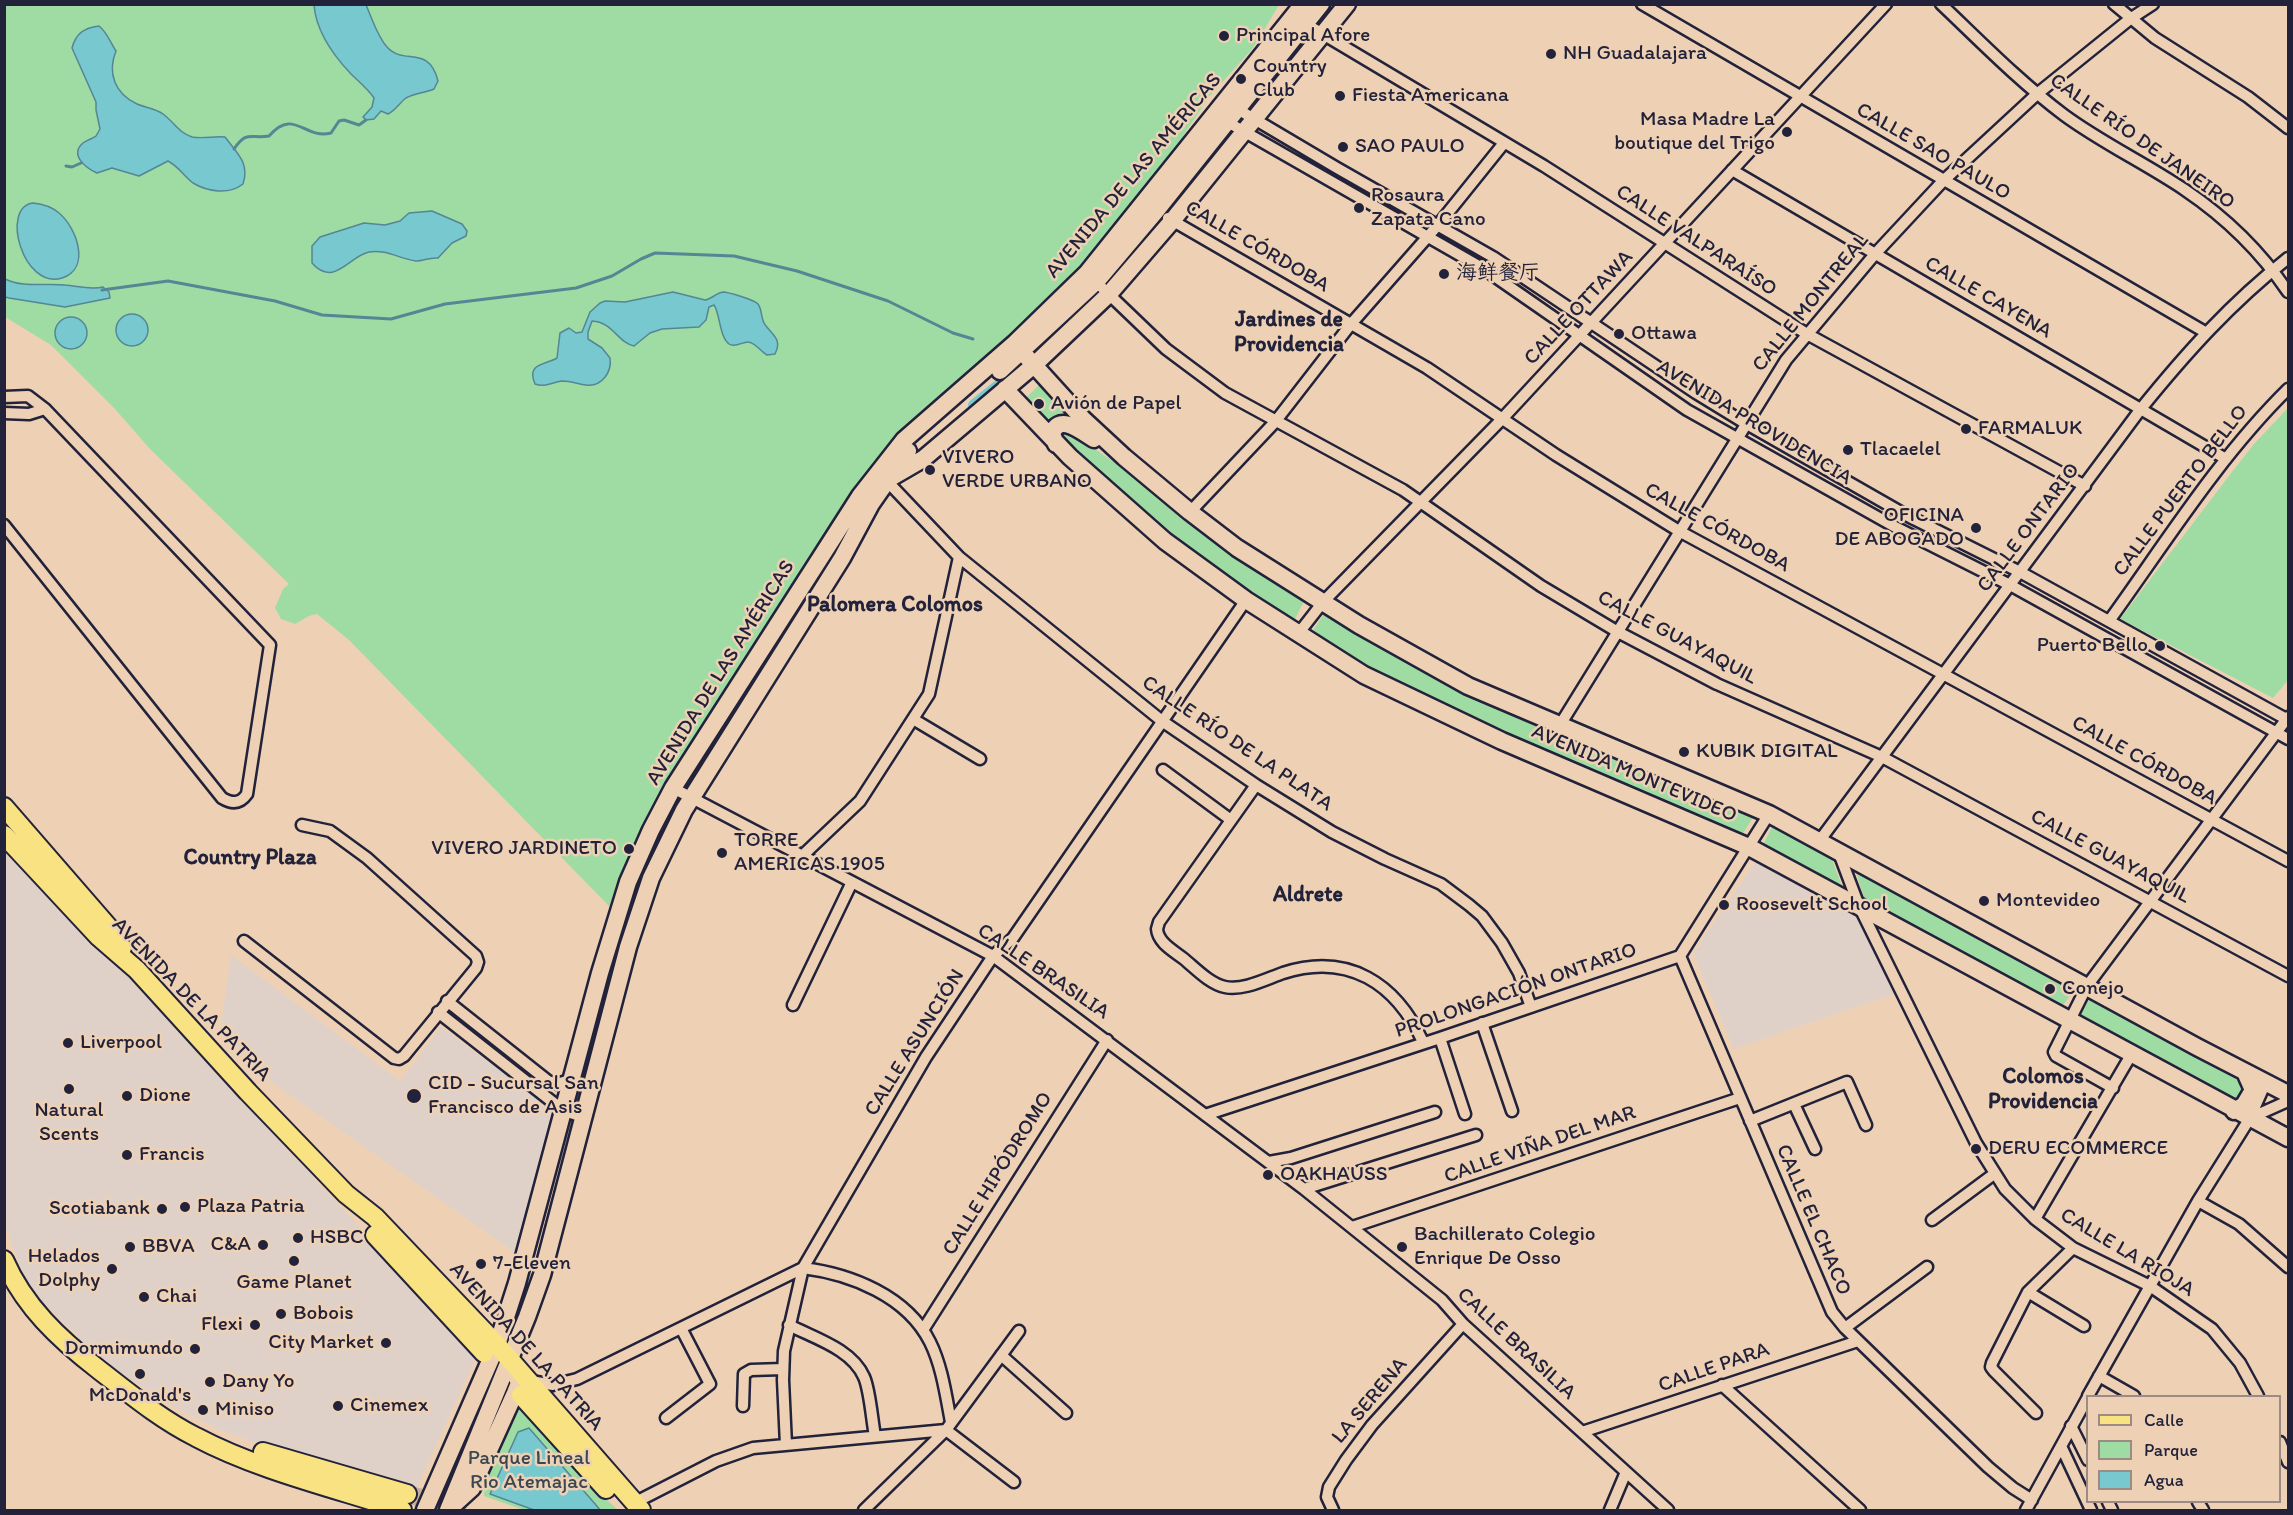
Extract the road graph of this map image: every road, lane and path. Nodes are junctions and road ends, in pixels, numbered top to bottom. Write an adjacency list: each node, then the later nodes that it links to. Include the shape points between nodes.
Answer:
1 (1321, 4): 8 (main road, AVENIDA DE LAS AMÉRICAS)
2 (1347, 4): 10 (main road, AVENIDA DE LAS AMÉRICAS)
3 (1641, 4): 12 (street, CALLE SAO PAULO)
4 (1886, 4): 12 (street, CALLE OTTAWA)
5 (1941, 4): 11 (street, CALLE RÍO DE JANEIRO)
6 (2114, 4): 9 (street)
7 (2153, 4): 9 (street, CALLE MONTREAL)
8 (1301, 15): 10 (street, CALLE VALPARAÍSO); 13 (main road, AVENIDA DE LAS AMÉRICAS)
9 (2130, 19): 11 (street, CALLE MONTREAL); 15 (street)
10 (1322, 35): 14 (main road, AVENIDA DE LAS AMÉRICAS); 16 (street, CALLE VALPARAÍSO)
11 (2037, 94): 18 (street, CALLE MONTREAL); 26 (street, CALLE RÍO DE JANEIRO, via 2088,132 2184,189 2226,221)
12 (1800, 97): 17 (street, CALLE OTTAWA); 18 (street, CALLE SAO PAULO)
13 (1227, 112): 14 (street, AVENIDA PROVIDENCIA); 14 (street, AVENIDA PROVIDENCIA); 19 (main road, AVENIDA DE LAS AMÉRICAS)
14 (1249, 125): 20 (main road, AVENIDA DE LAS AMÉRICAS); 21 (street, AVENIDA PROVIDENCIA); 22 (street, AVENIDA PROVIDENCIA)
15 (2289, 128)
16 (1504, 143): 21 (street); 23 (street, CALLE VALPARAÍSO)
17 (1732, 170): 23 (street, CALLE OTTAWA); 24 (street, CALLE CAYENA)
18 (1942, 181): 24 (street, CALLE MONTREAL); 32 (street, CALLE SAO PAULO)
19 (1149, 207): 20 (street, CALLE CÓRDOBA); 27 (main road, AVENIDA DE LAS AMÉRICAS)
20 (1172, 220): 29 (main road, AVENIDA DE LAS AMÉRICAS); 31 (street, CALLE CÓRDOBA)
21 (1438, 225): 22 (street); 30 (street, AVENIDA PROVIDENCIA, via 1493,256)
22 (1427, 237): 31 (street); 34 (street, AVENIDA PROVIDENCIA, via 1484,269)
23 (1664, 244): 30 (street, CALLE OTTAWA); 33 (street, CALLE VALPARAÍSO)
24 (1875, 254): 33 (street, CALLE MONTREAL); 41 (street, CALLE CAYENA)
25 (2289, 258): 26 (street, CALLE ONTARIO)
26 (2273, 270): 28 (street, CALLE RÍO DE JANEIRO); 32 (street, CALLE ONTARIO)
27 (1092, 278): 29 (street, CALLE GUAYAQUIL); 35 (main road, AVENIDA DE LAS AMÉRICAS)
28 (2289, 292)
29 (1109, 294): 36 (main road, AVENIDA DE LAS AMÉRICAS); 44 (street, CALLE GUAYAQUIL, via 1197,373)
30 (1591, 323): 34 (street, CALLE OTTAWA); 45 (street, AVENIDA PROVIDENCIA)
31 (1351, 324): 43 (street, CALLE CÓRDOBA, via 1427,368); 44 (street)
32 (2205, 332): 41 (street, CALLE ONTARIO)
33 (1807, 334): 45 (street, CALLE MONTREAL); 51 (street, CALLE VALPARAÍSO)
34 (1578, 336): 43 (street, CALLE OTTAWA); 46 (street, AVENIDA PROVIDENCIA)
35 (1019, 348): 36 (main road, AVENIDA MONTEVIDEO); 50 (main road, AVENIDA DE LAS AMÉRICAS, via 911,446); 75 (main road, AVENIDA DE LAS AMÉRICAS, via 904,440 878,471)
36 (1034, 365): 37 (main road, AVENIDA DE LAS AMÉRICAS); 48 (main road, AVENIDA MONTEVIDEO)
37 (1005, 389): 47 (main road, AVENIDA MONTEVIDEO); 50 (main road, AVENIDA DE LAS AMÉRICAS, via 923,459)
38 (2289, 389): 49 (street, CALLE PUERTO BELLO)
39 (4, 397): 40 (street, via 28,396)
40 (45, 409): 42 (street, via 29,414); 54 (street, via 270,645 243,800 236,803 222,798)
41 (2140, 410): 49 (street, CALLE CAYENA); 51 (street, CALLE ONTARIO)
42 (4, 413)
43 (1502, 419): 52 (street, CALLE OTTAWA); 55 (street, CALLE CÓRDOBA)
44 (1275, 422): 52 (street, CALLE GUAYAQUIL); 53 (street)
45 (1745, 423): 46 (street, CALLE MONTREAL); 57 (street, AVENIDA PROVIDENCIA, via 1906,515)
46 (1735, 438): 55 (street, CALLE MONTREAL); 58 (street, AVENIDA PROVIDENCIA, via 1897,528)
47 (1057, 444): 48 (main road, via 1053,430 1065,423); 59 (main road, AVENIDA MONTEVIDEO, via 1120,504)
48 (1124, 457): 53 (main road, AVENIDA MONTEVIDEO)
49 (2226, 459): 61 (street, CALLE PUERTO BELLO)
50 (886, 480): 56 (street, CALLE RÍO DE LA PLATA); 76 (main road, AVENIDA DE LAS AMÉRICAS, via 842,558)
51 (2085, 486): 57 (street, CALLE ONTARIO)
52 (1422, 502): 60 (street, CALLE OTTAWA); 62 (street, CALLE GUAYAQUIL, via 1541,586)
53 (1190, 512): 60 (main road, AVENIDA MONTEVIDEO, via 1237,548)
54 (4, 525)
55 (1679, 531): 62 (street, CALLE MONTREAL); 64 (street, CALLE CÓRDOBA)
56 (959, 557): 65 (street, via 929,694); 67 (street, CALLE RÍO DE LA PLATA)
57 (2020, 572): 58 (street, CALLE ONTARIO); 61 (street, AVENIDA PROVIDENCIA)
58 (2010, 585): 64 (street, CALLE ONTARIO); 69 (street, AVENIDA PROVIDENCIA)
59 (1246, 600): 63 (main road, AVENIDA MONTEVIDEO); 67 (street, CALLE ASUNCIÓN)
60 (1323, 602): 63 (street, CALLE OTTAWA); 68 (main road, AVENIDA MONTEVIDEO, via 1468,686)
61 (2109, 621): 66 (street, AVENIDA PROVIDENCIA)
62 (1618, 632): 68 (street, CALLE MONTREAL); 71 (street, CALLE GUAYAQUIL, via 1717,684)
63 (1298, 634): 85 (main road, AVENIDA MONTEVIDEO, via 1364,675 1502,741)
64 (1943, 674): 71 (street, CALLE ONTARIO); 80 (street, CALLE CÓRDOBA)
65 (913, 718): 72 (street); 87 (street, via 860,801)
66 (2288, 718): 69 (street)
67 (1161, 721): 74 (street, CALLE RÍO DE LA PLATA); 93 (street, CALLE ASUNCIÓN, via 1012,938)
68 (1560, 725): 78 (main road, AVENIDA MONTEVIDEO)
69 (2277, 732): 70 (street, AVENIDA PROVIDENCIA); 80 (street)
70 (2289, 739)
71 (1882, 757): 84 (street, CALLE ONTARIO); 90 (street, CALLE GUAYAQUIL)
72 (980, 759)
73 (1163, 770): 79 (street)
74 (1256, 785): 79 (street); 100 (street, CALLE RÍO DE LA PLATA, via 1350,842 1442,885 1469,904 1502,943 1519,973)
75 (669, 796): 76 (street, CALLE BRASILIA); 83 (main road); 111 (main road, AVENIDA DE LAS AMÉRICAS, via 637,861 616,916)
76 (691, 799): 83 (main road, AVENIDA DE LAS AMÉRICAS); 87 (street, CALLE BRASILIA)
77 (4, 807): 95 (main road, via 109,928)
78 (1769, 814): 84 (main road, AVENIDA MONTEVIDEO); 85 (street)
79 (1231, 820): 106 (street, via 1159,922 1161,939 1225,987 1247,985 1302,967 1327,965 1350,970 1374,981 1398,1000)
80 (2211, 820): 88 (street, CALLE CÓRDOBA); 90 (street)
81 (302, 825): 98 (street, via 330,831 367,858 476,956 476,968)
82 (4, 835): 95 (main road, AVENIDA DE LA PATRIA, via 99,937)
83 (672, 838): 124 (main road, AVENIDA DE LAS AMÉRICAS, via 651,878 628,947)
84 (1820, 840): 86 (main road, AVENIDA MONTEVIDEO)
85 (1749, 847): 91 (main road, AVENIDA MONTEVIDEO); 94 (street)
86 (1838, 850): 91 (street, CALLE LA RIOJA); 97 (main road, AVENIDA MONTEVIDEO)
87 (801, 856): 89 (street, CALLE BRASILIA)
88 (2289, 861)
89 (852, 882): 93 (street, CALLE BRASILIA); 99 (street)
90 (2149, 901): 96 (street, CALLE GUAYAQUIL); 97 (street)
91 (1859, 906): 102 (main road, AVENIDA MONTEVIDEO); 132 (street, CALLE LA RIOJA)
92 (244, 941): 101 (street, via 394,1058 404,1056)
93 (993, 956): 105 (street, CALLE BRASILIA); 142 (street, CALLE ASUNCIÓN, via 926,1057)
94 (1680, 956): 100 (street, PROLONGACIÓN ONTARIO); 115 (street, CALLE EL CHACO)
95 (137, 970): 153 (main road, AVENIDA DE LA PATRIA, via 346,1194 367,1226)
96 (2289, 976)
97 (2087, 987): 102 (street); 110 (main road, AVENIDA MONTEVIDEO)
98 (447, 1001): 101 (street); 107 (street)
99 (793, 1005)
100 (1531, 1007): 103 (street, PROLONGACIÓN ONTARIO)
101 (438, 1012): 108 (street)
102 (2068, 1021): 109 (main road, AVENIDA MONTEVIDEO); 113 (street, via 2056,1056)
103 (1482, 1023): 104 (street, PROLONGACIÓN ONTARIO); 119 (street)
104 (1440, 1038): 106 (street, PROLONGACIÓN ONTARIO); 123 (street)
105 (1107, 1040): 122 (street, CALLE BRASILIA); 150 (street, CALLE HIPÓDROMO)
106 (1423, 1042): 122 (street, PROLONGACIÓN ONTARIO)
107 (499, 1043): 108 (street); 111 (street, via 548,1081 557,1084)
108 (490, 1053): 118 (street)
109 (2131, 1055): 113 (street); 120 (main road, AVENIDA MONTEVIDEO)
110 (2245, 1072): 112 (main road, AVENIDA MONTEVIDEO); 120 (main road, via 2253,1090 2244,1105)
111 (573, 1079): 118 (main road, AVENIDA DE LAS AMÉRICAS)
112 (2266, 1082): 114 (main road, AVENIDA MONTEVIDEO); 125 (street)
113 (2113, 1088): 136 (street)
114 (2289, 1094)
115 (1740, 1098): 126 (street, CALLE EL CHACO); 137 (street, CALLE VIÑA DEL MAR)
116 (2289, 1101): 125 (street)
117 (1794, 1104): 126 (street); 127 (street, via 1847,1082); 130 (street)
118 (564, 1111): 124 (street); 153 (main road, AVENIDA DE LAS AMÉRICAS, via 517,1283)
119 (1512, 1111)
120 (2234, 1111): 125 (main road, AVENIDA MONTEVIDEO)
121 (1435, 1112): 131 (street)
122 (1204, 1114): 131 (street, CALLE BRASILIA)
123 (1465, 1114)
124 (583, 1117): 155 (main road, AVENIDA DE LAS AMÉRICAS, via 542,1275)
125 (2250, 1118): 129 (main road, AVENIDA MONTEVIDEO); 134 (street)
126 (1750, 1121): 149 (street, CALLE EL CHACO, via 1826,1303)
127 (1866, 1125)
128 (1476, 1135): 133 (street)
129 (2289, 1138)
130 (1815, 1149)
131 (1269, 1162): 133 (street, CALLE BRASILIA)
132 (1994, 1173): 135 (street); 136 (street, CALLE LA RIOJA)
133 (1304, 1189): 137 (street, CALLE BRASILIA)
134 (2198, 1201): 141 (street, via 2239,1224); 143 (street)
135 (1932, 1220)
136 (2035, 1220): 138 (street, CALLE LA RIOJA)
137 (1352, 1227): 145 (street, CALLE BRASILIA, via 1442,1300)
138 (2073, 1248): 143 (street, CALLE LA RIOJA); 144 (street)
139 (4, 1260): 181 (main road, via 29,1306 56,1333 167,1420)
140 (1927, 1267): 149 (street)
141 (2289, 1267)
142 (803, 1268): 146 (street, CALLE ASUNCIÓN); 148 (street); 150 (street, via 832,1273 876,1290 896,1303)
143 (2150, 1286): 157 (street); 162 (street, CALLE LA RIOJA, via 2212,1329 2240,1363)
144 (2028, 1292): 147 (street); 166 (street, via 1991,1367)
145 (1463, 1324): 170 (street, CALLE BRASILIA); 186 (street, LA SERENA, via 1371,1425 1346,1460 1329,1488 1327,1497)
146 (789, 1325): 156 (street, CALLE ASUNCIÓN); 171 (street, via 854,1362 865,1377)
147 (2084, 1326)
148 (681, 1328): 159 (street, via 577,1379); 167 (street, via 710,1384)
149 (1845, 1328): 152 (street, CALLE EL CHACO)
150 (923, 1330): 168 (street, via 939,1367)
151 (1019, 1330): 154 (street)
152 (1858, 1341): 158 (street, CALLE PARA); 180 (street, CALLE EL CHACO, via 1988,1467)
153 (490, 1349): 155 (main road, AVENIDA DE LA PATRIA); 183 (main road, AVENIDA DE LAS AMÉRICAS)
154 (1001, 1355): 165 (street); 168 (street)
155 (509, 1360): 159 (main road, AVENIDA DE LA PATRIA); 184 (main road, AVENIDA DE LAS AMÉRICAS)
156 (783, 1369): 164 (street, via 751,1370 744,1374); 173 (street, CALLE ASUNCIÓN)
157 (2099, 1376): 160 (street); 161 (street)
158 (1722, 1385): 170 (street, CALLE PARA); 189 (street)
159 (525, 1388): 182 (main road, AVENIDA DE LA PATRIA)
160 (2089, 1395)
161 (2132, 1395)
162 (2257, 1395)
163 (2086, 1400): 169 (street)
164 (743, 1406)
165 (1066, 1413)
166 (2036, 1413)
167 (666, 1418)
168 (949, 1426): 171 (street); 178 (street); 185 (street)
169 (2071, 1426): 174 (street); 175 (street)
170 (1582, 1432): 177 (street, CALLE BRASILIA)
171 (875, 1436): 173 (street)
172 (2281, 1444): 176 (street)
173 (786, 1445): 182 (street, via 753,1448 716,1461)
174 (2061, 1446): 179 (street); 180 (street)
175 (2086, 1456)
176 (2289, 1462)
177 (1626, 1472): 187 (street); 188 (street, CALLE BRASILIA)
178 (1014, 1482)
179 (2086, 1499)
180 (2032, 1500): 190 (street)
181 (405, 1502)
182 (633, 1508)
183 (425, 1510)
184 (448, 1510)
185 (864, 1510)
186 (1333, 1510)
187 (1610, 1510)
188 (1668, 1510)
189 (1860, 1510)
190 (2026, 1510)

